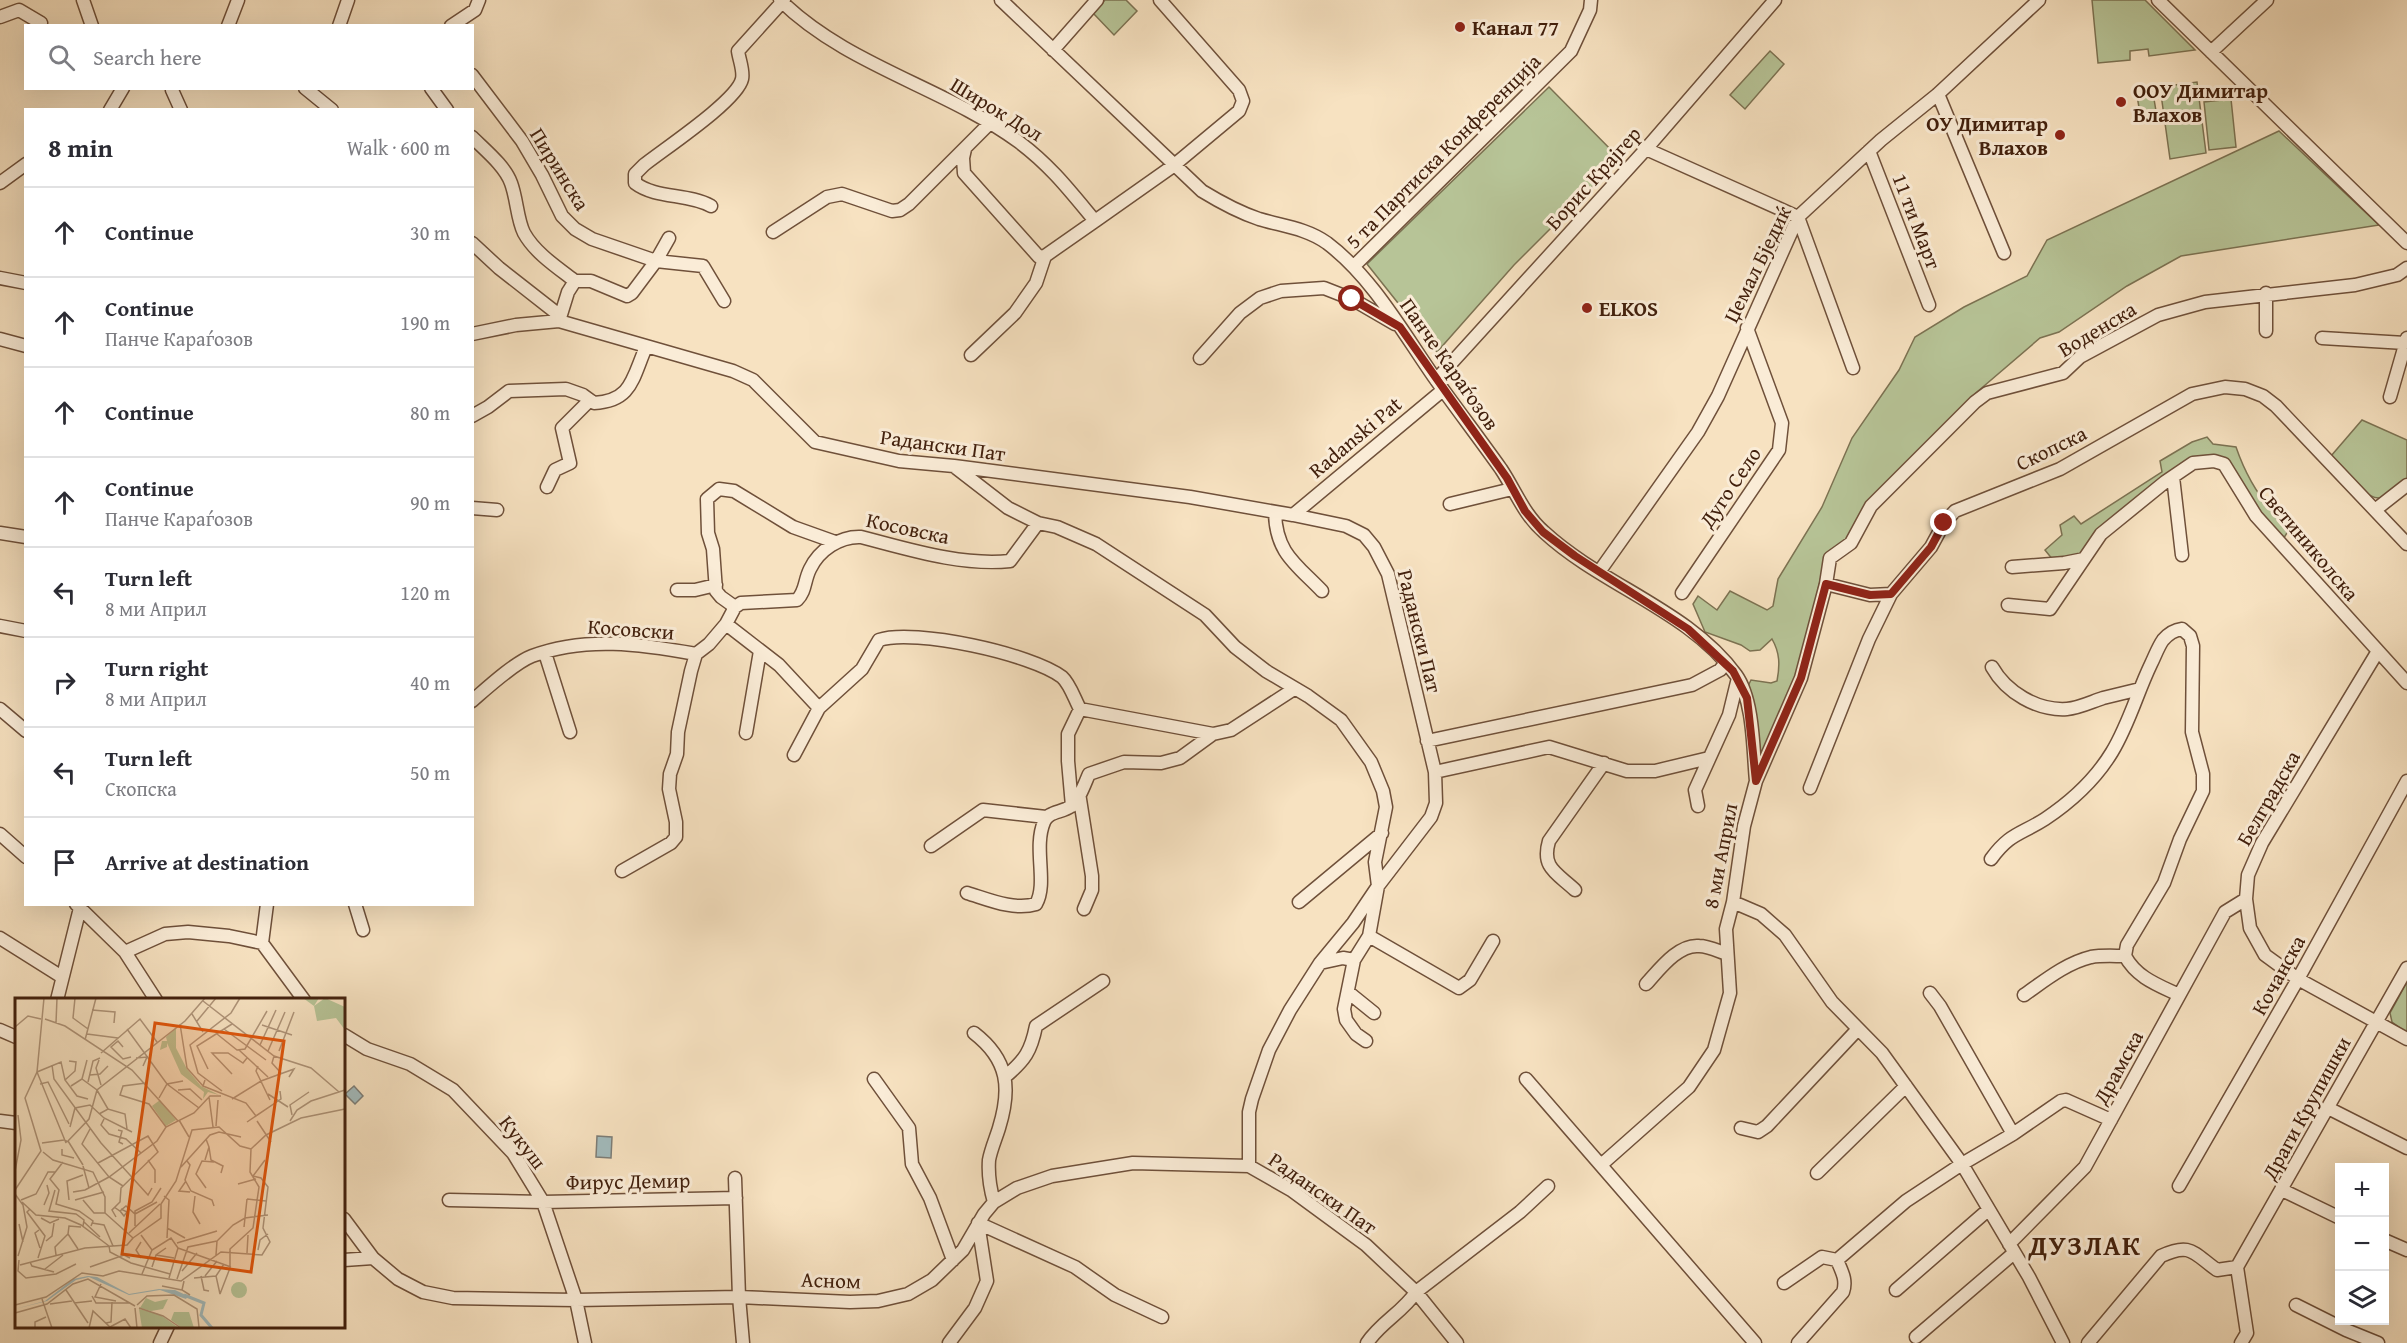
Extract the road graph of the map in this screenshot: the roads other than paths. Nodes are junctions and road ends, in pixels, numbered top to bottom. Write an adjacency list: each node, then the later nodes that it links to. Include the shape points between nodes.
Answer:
1 (83, 0): 16 (street)
2 (238, 0): 17 (street)
3 (348, 0): 18 (street)
4 (480, 0): 19 (street, via 475,9)
5 (1001, 0): 20 (street, Панче Караѓозов)
6 (1097, 0): 20 (street)
7 (1160, 0): 38 (street, via 1239,90 1243,100 1239,111)
8 (1591, 0): 50 (street, 5 та Партиска Конференција, via 1571,51)
9 (1775, 0): 35 (street, Борис Крајгер)
10 (2038, 0): 27 (street, Џемал Бједиќ)
11 (2158, 0): 21 (street)
12 (2267, 0): 21 (street)
13 (782, 1): 32 (street, Широк Дол, via 831,41); 40 (street, via 738,51 742,79 734,94 634,174 635,183 643,190 699,200)
14 (0, 17): 15 (street, via 19,10)
15 (41, 23)
16 (91, 24)
17 (229, 24)
18 (340, 24)
19 (454, 24)
20 (1053, 50): 38 (street, Панче Караѓозов)
21 (2211, 52): 45 (street)
22 (474, 78): 49 (street, Пиринска, via 522,141 562,216 592,239)
23 (122, 90): 28 (street)
24 (171, 90): 29 (street)
25 (307, 90): 30 (street)
26 (432, 90): 31 (street)
27 (1938, 94): 36 (street, Џемал Бједиќ); 47 (street)
28 (111, 108)
29 (180, 108)
30 (330, 108)
31 (446, 108)
32 (990, 123): 34 (street); 42 (street, Широк Дол, via 1049,165)
33 (474, 139): 53 (street, via 511,181 523,232)
34 (965, 148): 43 (street, via 900,210 836,195); 48 (street, via 964,173 1031,249 1039,257)
35 (1646, 149): 41 (street); 71 (street, Борис Крајгер)
36 (1869, 151): 41 (street, Џемал Бједиќ); 57 (street, 11 ти Март)
37 (24, 165): 39 (street)
38 (1173, 166): 42 (street); 50 (street, Панче Караѓозов, via 1202,191 1228,206 1259,219 1296,227 1325,242)
39 (0, 183)
40 (711, 206)
41 (1798, 217): 60 (street, Џемал Бједиќ); 70 (street)
42 (1095, 222): 48 (street)
43 (773, 232)
44 (669, 238): 49 (street)
45 (2407, 243)
46 (474, 245): 58 (street)
47 (2004, 253)
48 (1045, 256): 68 (street, via 1036,283 1015,313)
49 (656, 261): 53 (street, via 627,296 591,281); 56 (street, Пиринска, via 703,266)
50 (1354, 266): 59 (street, Панче Караѓозов)
51 (2407, 268): 55 (street, Воденска, via 2397,275 2355,285)
52 (0, 278): 54 (street)
53 (575, 281): 58 (street)
54 (24, 283)
55 (2266, 293): 61 (street); 95 (street, Воденска, via 2205,302 2158,315 2080,357 2063,373 1987,393 1871,506 1851,543 1830,558)
56 (724, 301)
57 (1929, 305)
58 (559, 318): 62 (street, Радански Пат); 67 (street, Радански Пат)
59 (1400, 327): 69 (street, via 1324,288 1281,291 1260,298 1240,313); 71 (street, Панче Караѓозов)
60 (1747, 328): 94 (street, Џемал Бједиќ, via 1698,432); 99 (street, Дуго Село, via 1782,423 1779,450)
61 (2266, 331)
62 (474, 334)
63 (2322, 338): 65 (street)
64 (0, 339): 66 (street)
65 (2406, 341): 72 (street)
66 (24, 345)
67 (646, 347): 73 (street, via 625,394 611,402); 75 (street, Радански Пат, via 753,380 815,442 899,461)
68 (971, 355)
69 (1200, 358)
70 (1853, 368)
71 (1440, 385): 79 (street, Панче Караѓозов); 85 (street, Radanski Pat)
72 (2390, 397)
73 (590, 400): 74 (street, via 566,389 509,391); 78 (street, via 562,428 570,463 555,470)
74 (474, 415)
75 (954, 466): 84 (street, Радански Пат, via 1190,497); 86 (street, via 1008,508)
76 (2173, 477): 91 (street); 92 (street, Светиниколска, via 2101,534); 107 (street, Светиниколска, via 2193,463 2224,464 2256,516)
77 (2407, 485): 83 (street)
78 (547, 487)
79 (1512, 489): 80 (street); 94 (street, Панче Караѓозов, via 1543,532)
80 (1450, 504)
81 (474, 508): 82 (street)
82 (497, 510)
83 (2375, 510): 90 (street, Скопска); 100 (street, Скопска, via 2270,401 2245,389 2208,389 2192,394 2060,469 1955,511)
84 (1275, 513): 85 (street, Радански Пат); 98 (street, via 1283,551)
85 (1293, 514): 124 (street, Радански Пат, via 1346,526 1364,535 1383,560)
86 (1038, 522): 89 (street, Косовска, via 1010,561 958,558 861,537 848,536); 114 (street, via 1096,544 1205,615 1235,647)
87 (0, 533): 88 (street)
88 (24, 537)
89 (835, 542): 96 (street, via 793,527 734,491 719,489 707,499); 102 (street, Косовска, via 811,567 804,594 797,600 741,603)
90 (2407, 544)
91 (2182, 555)
92 (2084, 559): 93 (street); 101 (street, Светиниколска, via 2050,609)
93 (2012, 567)
94 (1599, 572): 110 (street, Панче Караѓозов, via 1688,629)
95 (1826, 584): 100 (street, via 1870,595); 129 (street, 8 ми Април, via 1801,678)
96 (716, 585): 97 (street); 102 (street, via 718,595)
97 (677, 590)
98 (1322, 591)
99 (1682, 593)
100 (1891, 594): 131 (street, Скопска)
101 (2008, 605)
102 (735, 607): 103 (street)
103 (726, 624): 106 (street); 109 (street)
104 (0, 626): 105 (street)
105 (24, 631)
106 (760, 651): 117 (street, via 779,665); 122 (street)
107 (2378, 651): 113 (street, Светиниколска); 145 (street, Белградска, via 2262,843 2248,875)
108 (545, 653): 109 (street, Косовски, via 577,645 614,643); 116 (street, Косовски, via 530,657); 121 (street)
109 (696, 654): 141 (street, via 670,774 676,837)
110 (1726, 663): 112 (street); 124 (street, via 1692,685)
111 (1992, 667): 115 (street, via 2008,687 2050,708 2076,707)
112 (1738, 678): 126 (street, via 1729,715); 129 (street, via 1747,698)
113 (2407, 683)
114 (1294, 689): 123 (street, via 1231,730); 136 (street, via 1341,720 1371,762 1386,807)
115 (2140, 689): 140 (street, via 2118,743 2097,775 2070,802 2013,836); 159 (street, via 2163,641 2173,631 2182,629 2193,646 2192,732 2203,791 2164,883 2127,945)
116 (474, 699)
117 (819, 708): 119 (street, via 862,669 879,640 890,636 923,637 1016,655 1040,664 1064,678); 125 (street)
118 (0, 709): 120 (street)
119 (1080, 709): 123 (street); 133 (street, via 1068,734)
120 (24, 729)
121 (570, 732)
122 (746, 733)
123 (1213, 734): 132 (street, via 1180,758 1161,763 1124,762 1089,774)
124 (1427, 741): 128 (street, Радански Пат)
125 (794, 755)
126 (1709, 758): 127 (street, via 1655,771 1627,771); 134 (street, via 1695,790)
127 (1604, 763): 128 (street, via 1549,747); 143 (street, via 1549,841 1545,854 1547,865)
128 (1435, 772): 142 (street, Радански Пат, via 1436,803 1431,817)
129 (1756, 781): 147 (street, 8 ми Април, via 1744,826)
130 (2407, 781): 164 (street, Кочанска)
131 (1810, 788)
132 (1079, 793): 133 (street); 151 (street, via 1092,876 1092,890)
133 (1072, 806): 135 (street)
134 (1698, 806)
135 (1046, 817): 138 (street, via 983,810); 144 (street, via 1038,857 1040,897 1035,904 1003,904)
136 (1382, 833): 142 (street, via 1375,862); 146 (street)
137 (0, 834): 139 (street)
138 (931, 846)
139 (24, 855)
140 (1991, 859)
141 (622, 871)
142 (1378, 886): 153 (street); 161 (street, Радански Пат)
143 (1575, 890)
144 (967, 893)
145 (2246, 899): 164 (street, Белградска, via 2250,928 2265,955); 170 (street, Драмска, via 2225,912)
146 (1299, 902)
147 (1733, 902): 158 (street, 8 ми Април, via 1727,918); 176 (street, via 1761,914 1785,935 1832,1002)
148 (79, 906): 157 (street); 163 (street)
149 (267, 906): 156 (street)
150 (356, 906): 152 (street)
151 (1084, 909)
152 (363, 930)
153 (1369, 936): 155 (street, via 1459,988 1470,980); 160 (street)
154 (0, 938): 163 (street)
155 (1493, 941)
156 (262, 944): 157 (street, via 188,932 165,934); 173 (street)
157 (125, 952): 172 (street)
158 (1727, 954): 166 (street, via 1698,945 1684,950 1671,957); 195 (street, 8 ми Април, via 1730,993 1714,1050 1689,1087)
159 (2125, 956): 169 (street, via 2081,960); 170 (street, via 2142,977)
160 (1354, 960): 161 (street, via 1342,958); 167 (street)
161 (1320, 963): 196 (street, Радански Пат, via 1269,1050 1249,1113)
162 (2407, 968): 175 (street, Драги Крупишки)
163 (62, 977): 171 (street)
164 (2298, 979): 175 (street, Белградска); 200 (street, Кочанска)
165 (1103, 981): 183 (street, via 1036,1026 1032,1047)
166 (1646, 984)
167 (1348, 992): 174 (street); 182 (street, via 1346,1020)
168 (1930, 993): 192 (street)
169 (2024, 995)
170 (2179, 995): 188 (street, Драмска)
171 (57, 998)
172 (155, 998)
173 (303, 998)
174 (1374, 1014)
175 (2377, 1023): 181 (street, Белградска); 187 (street, Драги Крупишки)
176 (1858, 1029): 186 (street); 191 (street, via 1767,1126 1758,1132)
177 (0, 1030): 180 (street)
178 (974, 1033): 183 (street, via 988,1043)
179 (345, 1036): 204 (street, Кукуш, via 368,1049 410,1064 453,1090 513,1154)
180 (15, 1037)
181 (2407, 1039)
182 (1366, 1041)
183 (1006, 1076): 205 (street, via 1004,1109 990,1158)
184 (874, 1079): 215 (street, via 909,1128 912,1164 930,1198)
185 (1526, 1079): 195 (street)
186 (1906, 1086): 194 (street); 197 (street)
187 (2328, 1108): 193 (street); 201 (street, Драги Крупишки)
188 (2110, 1120): 192 (street, via 2066,1100); 211 (street, Драмска, via 2085,1167)
189 (0, 1122): 190 (street)
190 (15, 1123)
191 (1741, 1128)
192 (2013, 1134): 194 (street)
193 (2407, 1148)
194 (1962, 1164): 206 (street); 216 (street, via 1906,1201)
195 (1601, 1165): 233 (street)
196 (1249, 1166): 205 (street, Асном, via 1133,1163 1095,1168 1052,1176 1017,1188); 220 (street, Радански Пат, via 1291,1190 1366,1245)
197 (1817, 1173)
198 (735, 1178): 202 (street)
199 (1548, 1186): 220 (street)
200 (2179, 1186)
201 (2282, 1190): 207 (street); 217 (street, Драги Крупишки)
202 (736, 1198): 204 (street, Фирус Демир); 221 (street)
203 (449, 1200): 204 (street, Фирус Демир)
204 (543, 1202): 222 (street, Кукуш)
205 (994, 1202): 209 (street, Асном)
206 (1988, 1210): 211 (street); 219 (street)
207 (2338, 1217)
208 (345, 1220): 213 (street, Асном)
209 (978, 1223): 215 (street, Асном); 224 (street, via 1075,1267 1115,1295); 230 (street, via 987,1281 975,1308)
210 (2389, 1242): 212 (street)
211 (2012, 1249): 226 (street, Драмска); 235 (street)
212 (2407, 1250)
213 (373, 1258): 214 (street); 222 (street, Асном, via 398,1279 423,1292 453,1298)
214 (345, 1260)
215 (953, 1260): 221 (street, Асном, via 932,1280 908,1294 878,1301)
216 (1837, 1260): 218 (street, via 1822,1257); 234 (street, via 1845,1277 1843,1292)
217 (2237, 1267): 236 (street, via 2217,1270 2187,1248 2160,1256); 237 (street, via 2247,1333)
218 (1784, 1283)
219 (1896, 1290)
220 (1416, 1292): 231 (street, via 1407,1306 1381,1325); 232 (street, Радански Пат)
221 (739, 1297): 222 (street, Асном); 229 (street)
222 (576, 1300): 228 (street, Кукуш)
223 (2296, 1305): 238 (street)
224 (1162, 1317)
225 (167, 1328): 227 (street)
226 (1916, 1337)
227 (160, 1343)
228 (585, 1343)
229 (743, 1343)
230 (949, 1343)
231 (1367, 1343)
232 (1457, 1343)
233 (1755, 1343)
234 (1798, 1343)
235 (2063, 1343)
236 (2088, 1343)
237 (2241, 1343)
238 (2378, 1343)

